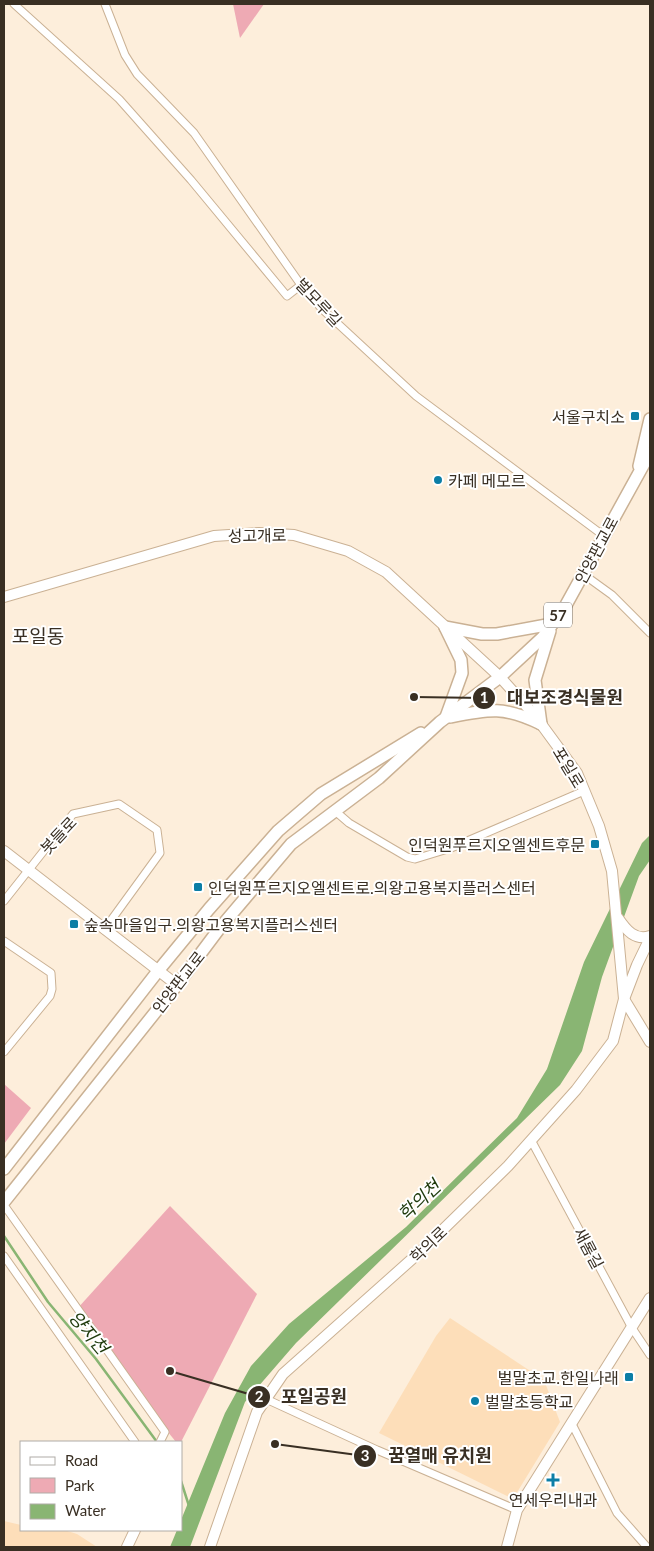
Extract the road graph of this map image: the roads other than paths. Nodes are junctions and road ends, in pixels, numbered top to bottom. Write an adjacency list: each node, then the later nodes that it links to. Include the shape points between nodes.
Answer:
1 (14, 4): 3 (street, via 119,99 287,296)
2 (105, 4): 3 (street, 벌모루길, via 125,55 137,74 194,133)
3 (301, 285): 7 (street, 벌모루길, via 322,309 416,396)
4 (650, 419): 6 (main road, 안양판교로 / 57)
5 (650, 454): 6 (main road, 안양판교로 / 57)
6 (637, 475): 7 (main road, 안양판교로 / 57)
7 (604, 536): 8 (main road, 안양판교로 / 57)
8 (583, 574): 10 (main road, 안양판교로 / 57); 12 (street, via 612,595)
9 (4, 597): 11 (street, 성고개로, via 214,536 294,534 348,551 386,572)
10 (552, 624): 11 (main road, via 497,634); 13 (main road, 안양판교로 / 57); 15 (main road, via 535,680)
11 (446, 627): 13 (street, 성고개로); 14 (main road, via 461,660 462,673)
12 (650, 633)
13 (500, 677): 14 (main road, 안양판교로 / 57); 15 (street, 포일로)
14 (443, 720): 15 (main road, via 482,711 506,710); 17 (main road, 안양판교로 / 57, via 379,778); 25 (main road, 안양판교로 / 57, via 321,794 278,831)
15 (541, 724): 16 (street, 포일로, via 577,773)
16 (584, 792): 17 (street, via 451,848 415,859 349,823); 21 (street, 포일로, via 600,826 612,871)
17 (334, 810): 26 (main road, 안양판교로 / 57, via 290,844 262,875)
18 (4, 851): 19 (street)
19 (27, 869): 20 (street, 봇들로); 22 (street); 22 (street, 봇들로, via 73,814 119,804 157,830 160,853)
20 (4, 901)
21 (617, 917): 23 (street, via 626,930); 27 (street, 포일로)
22 (104, 930): 25 (street)
23 (648, 938): 27 (street, 학의로)
24 (4, 941): 29 (street, via 51,974 52,989 50,996)
25 (158, 972): 26 (street); 31 (main road, 안양판교로 / 57)
26 (177, 985): 32 (main road, 안양판교로 / 57)
27 (624, 999): 28 (street); 30 (street, 학의로, via 613,1041 576,1090)
28 (650, 1042)
29 (4, 1052)
30 (531, 1140): 35 (street, 새롬길); 37 (street, 학의로, via 422,1251 283,1374)
31 (4, 1169)
32 (4, 1204): 39 (street, via 165,1432)
33 (4, 1256): 40 (street)
34 (650, 1298): 35 (street)
35 (632, 1328): 36 (street, 새롬길); 38 (street)
36 (650, 1355)
37 (266, 1399): 41 (street); 44 (street, 학의로, via 249,1432)
38 (572, 1424): 41 (street); 46 (street, via 617,1513)
39 (161, 1440)
40 (134, 1441)
41 (517, 1510): 45 (street)
42 (135, 1531): 43 (street)
43 (127, 1547)
44 (210, 1547)
45 (507, 1547)
46 (647, 1547)

